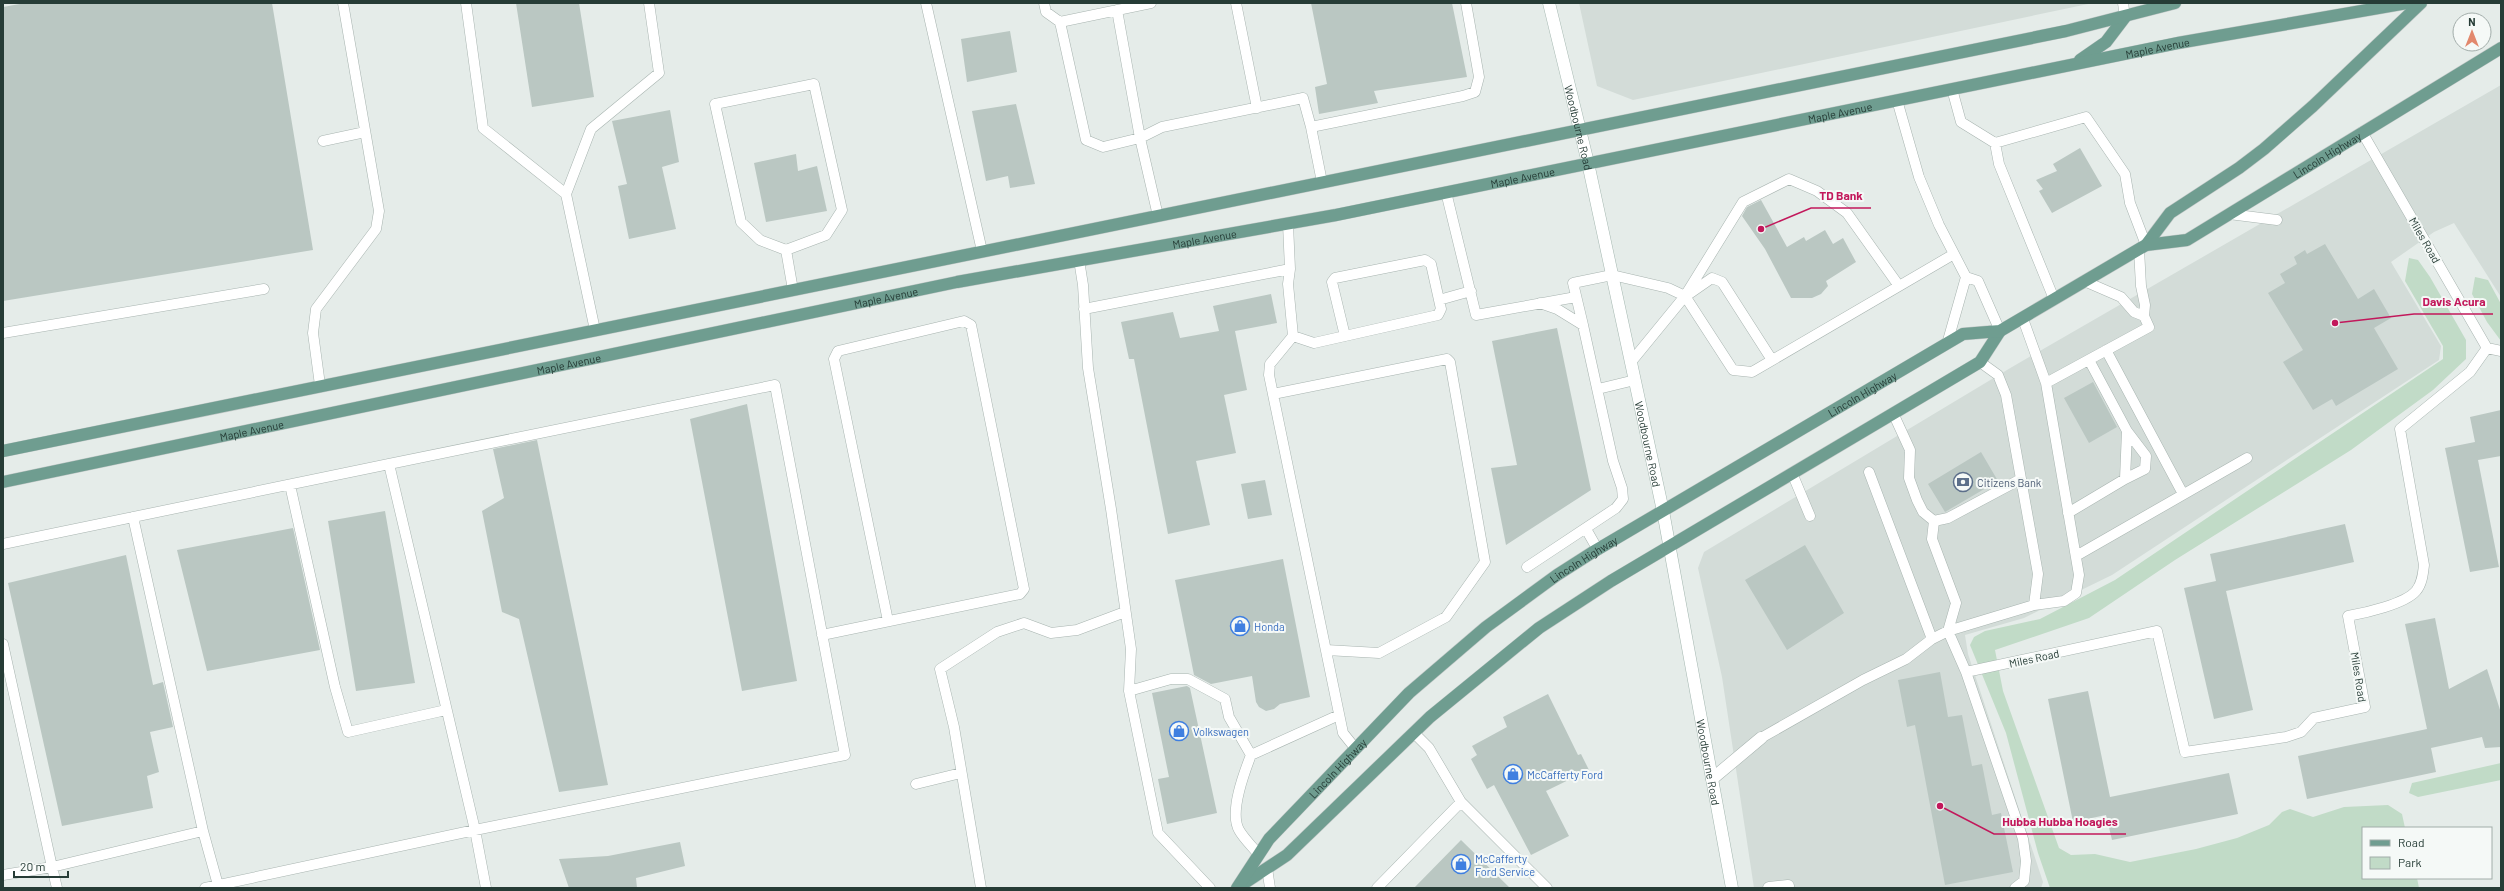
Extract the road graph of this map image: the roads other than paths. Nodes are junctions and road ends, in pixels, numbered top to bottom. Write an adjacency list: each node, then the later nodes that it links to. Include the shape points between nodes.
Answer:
1 (342, 3): 24 (lane)
2 (466, 3): 32 (lane, via 483,128)
3 (649, 3): 32 (lane, via 659,73 591,129)
4 (926, 3): 39 (lane)
5 (1044, 3): 16 (lane, via 1046,12)
6 (1151, 3): 14 (lane)
7 (1236, 3): 21 (lane)
8 (1466, 3): 22 (lane, via 1479,77 1475,92)
9 (1549, 3): 23 (main road, Woodbourne Road)
10 (2123, 3): 15 (lane)
11 (2175, 3): 15 (main road)
12 (2407, 3): 18 (main road, Maple Avenue)
13 (2420, 3): 37 (main road, Lincoln Highway, via 2313,106 2264,149 2170,213)
14 (1117, 10): 16 (lane); 26 (lane)
15 (2124, 17): 18 (main road, via 2106,42); 23 (main road)
16 (1060, 22): 26 (lane, via 1086,140 1103,147)
17 (2501, 48): 25 (main road, Lincoln Highway)
18 (2073, 65): 19 (main road, Maple Avenue)
19 (1952, 89): 20 (main road, Maple Avenue); 28 (lane, via 1961,122)
20 (1897, 100): 29 (main road, Maple Avenue); 40 (lane, via 1919,177 1939,226)
21 (1257, 108): 22 (lane, via 1303,98); 26 (lane, via 1162,127)
22 (1311, 127): 30 (lane)
23 (1578, 130): 29 (main road, Woodbourne Road); 30 (main road)
24 (365, 132): 27 (lane); 74 (lane, via 379,211 376,229 316,310 313,333)
25 (2362, 132): 33 (main road, Lincoln Highway); 65 (lane, Miles Road)
26 (1140, 138): 34 (lane)
27 (323, 141)
28 (1995, 143): 37 (lane, via 2086,117 2125,174); 52 (lane, via 1999,164)
29 (1588, 163): 31 (main road, Maple Avenue); 43 (main road, Woodbourne Road)
30 (1322, 182): 34 (main road)
31 (1446, 192): 36 (main road, Maple Avenue); 49 (lane)
32 (566, 194): 59 (lane)
33 (2229, 214): 35 (lane); 37 (main road, Lincoln Highway, via 2187,240)
34 (1158, 216): 39 (main road)
35 (2277, 220)
36 (1288, 224): 41 (main road, Maple Avenue); 42 (lane)
37 (2142, 247): 45 (main road, Lincoln Highway); 56 (lane, via 2141,286 2145,305)
38 (786, 250): 38 (lane, via 826,235 842,210 814,84 715,104 741,222 760,240); 48 (lane)
39 (982, 251): 48 (main road)
40 (1954, 254): 44 (lane); 46 (lane)
41 (1079, 260): 55 (lane); 86 (main road, Maple Avenue, via 845,305)
42 (1290, 269): 55 (lane); 62 (lane, via 1288,284)
43 (1612, 275): 50 (lane, via 1573,283); 51 (lane, via 1668,288); 70 (main road, Woodbourne Road)
44 (1966, 277): 60 (lane, via 1978,282); 64 (lane)
45 (2084, 281): 52 (main road, Lincoln Highway); 56 (lane, via 2121,297 2134,312)
46 (1899, 286): 51 (lane, via 1847,212 1817,190 1789,179 1743,202); 68 (lane)
47 (264, 289): 61 (lane)
48 (793, 290): 59 (main road)
49 (1471, 291): 53 (lane); 54 (lane, via 1476,315)
50 (1576, 296): 54 (lane); 58 (lane)
51 (1685, 296): 68 (lane, via 1733,370 1752,372); 68 (lane, via 1712,278 1722,282); 70 (lane)
52 (2054, 299): 57 (main road, Lincoln Highway)
53 (1439, 300): 63 (lane, via 1441,309 1438,315); 63 (lane, via 1431,264 1425,260 1334,278 1332,282)
54 (1540, 304): 58 (lane, via 1557,309)
55 (1084, 309): 101 (lane, via 1088,368)
56 (2144, 316): 66 (lane, via 2149,327)
57 (2023, 319): 60 (main road, Lincoln Highway); 73 (lane)
58 (1583, 325): 75 (lane)
59 (595, 330): 74 (main road)
60 (2000, 331): 64 (main road, Lincoln Highway, via 1963,334); 71 (main road, Lincoln Highway)
61 (3, 333)
62 (1293, 336): 63 (lane, via 1314,343); 76 (lane, via 1270,364)
63 (1345, 336)
64 (1947, 344): 89 (main road, Lincoln Highway)
65 (2487, 348): 67 (lane); 108 (lane, Miles Road, via 2470,372 2400,429 2424,564 2422,580 2415,592 2390,605 2348,616 2365,707 2314,718 2300,732 2286,737 2185,752 2157,631)
66 (2106, 350): 69 (lane); 88 (lane)
67 (2501, 351)
68 (1772, 360)
69 (2089, 360): 73 (lane); 78 (lane)
70 (1631, 362): 72 (main road, Woodbourne Road)
71 (1980, 362): 77 (main road, Lincoln Highway); 84 (lane, via 1998,375 2006,395)
72 (1635, 380): 75 (lane); 89 (main road, Woodbourne Road)
73 (2046, 383): 90 (lane)
74 (320, 385): 79 (main road)
75 (1598, 389): 94 (lane, via 1623,500)
76 (1273, 394): 107 (lane); 107 (lane, via 1447,359 1450,362 1485,562 1446,617 1379,653)
77 (1893, 413): 83 (main road, Lincoln Highway); 93 (lane, via 1910,450 1909,478 1917,500 1923,512)
78 (2127, 431): 85 (lane); 85 (lane, via 2146,456 2145,469)
79 (3, 450)
80 (2247, 458): 88 (lane)
81 (389, 464): 87 (lane); 104 (lane, via 775,385); 110 (lane)
82 (1869, 472): 105 (lane)
83 (1792, 473): 91 (lane); 96 (main road, Lincoln Highway)
84 (2021, 479): 93 (lane, via 1948,518); 100 (lane, via 2038,574)
85 (2124, 479): 90 (lane)
86 (3, 482)
87 (290, 485): 92 (lane); 110 (lane, via 348,732)
88 (2183, 494): 98 (lane)
89 (1663, 511): 96 (main road, Woodbourne Road); 97 (main road, Lincoln Highway)
90 (2068, 513): 98 (lane)
91 (1810, 516)
92 (133, 517): 95 (lane); 121 (lane)
93 (1934, 521): 103 (lane, via 1932,539 1956,603)
94 (1586, 529): 97 (lane); 99 (lane)
95 (3, 544)
96 (1668, 546): 112 (main road, Lincoln Highway, via 1539,628 1466,686); 117 (main road, Woodbourne Road)
97 (1598, 550): 114 (main road, Lincoln Highway, via 1538,588 1480,631 1409,693)
98 (2076, 556): 100 (lane, via 2079,575 2076,593 2064,601)
99 (1527, 567)
100 (2034, 605): 103 (lane)
101 (1125, 612): 109 (lane, via 1131,649); 116 (lane, via 1077,630 1051,633 1024,623 997,632 940,669)
102 (888, 622): 102 (lane, via 834,359 838,351 964,321 971,324 1024,589 1020,594); 104 (lane)
103 (1948, 631): 105 (lane); 108 (lane)
104 (822, 635): 120 (lane, via 845,756)
105 (1932, 639): 113 (lane, via 1906,659 1863,680)
106 (3, 644): 123 (lane)
107 (1326, 650): 111 (lane)
108 (1966, 672): 139 (lane, via 2023,839 2026,861 2024,881)
109 (1129, 691): 115 (lane, via 1171,679 1188,679 1225,698 1229,717); 133 (lane, via 1158,833)
110 (446, 710): 120 (lane)
111 (1339, 715): 114 (lane, via 1343,733); 115 (lane)
112 (1414, 733): 119 (lane, via 1429,748); 124 (main road, Lincoln Highway, via 1287,855)
113 (1761, 738): 117 (main road)
114 (1355, 748): 122 (main road, Lincoln Highway, via 1269,839)
115 (1251, 755): 122 (lane, via 1240,785 1238,830)
116 (961, 773): 118 (lane); 132 (lane)
117 (1712, 779): 137 (main road, Woodbourne Road)
118 (916, 784)
119 (1461, 802): 135 (lane); 136 (lane)
120 (475, 830): 126 (lane); 131 (lane)
121 (203, 831): 123 (lane); 126 (lane)
122 (1259, 854): 127 (main road, Lincoln Highway)
123 (52, 867): 125 (lane); 129 (lane)
124 (1267, 868): 127 (main road, Lincoln Highway); 134 (lane)
125 (3, 875)
126 (218, 885): 130 (lane)
127 (1238, 887)
128 (1791, 887): 138 (main road)
129 (57, 888)
130 (205, 888)
131 (486, 888)
132 (981, 888)
133 (1210, 888)
134 (1270, 888)
135 (1377, 888)
136 (1547, 888)
137 (1732, 888)
138 (1769, 888)
139 (2015, 888)

